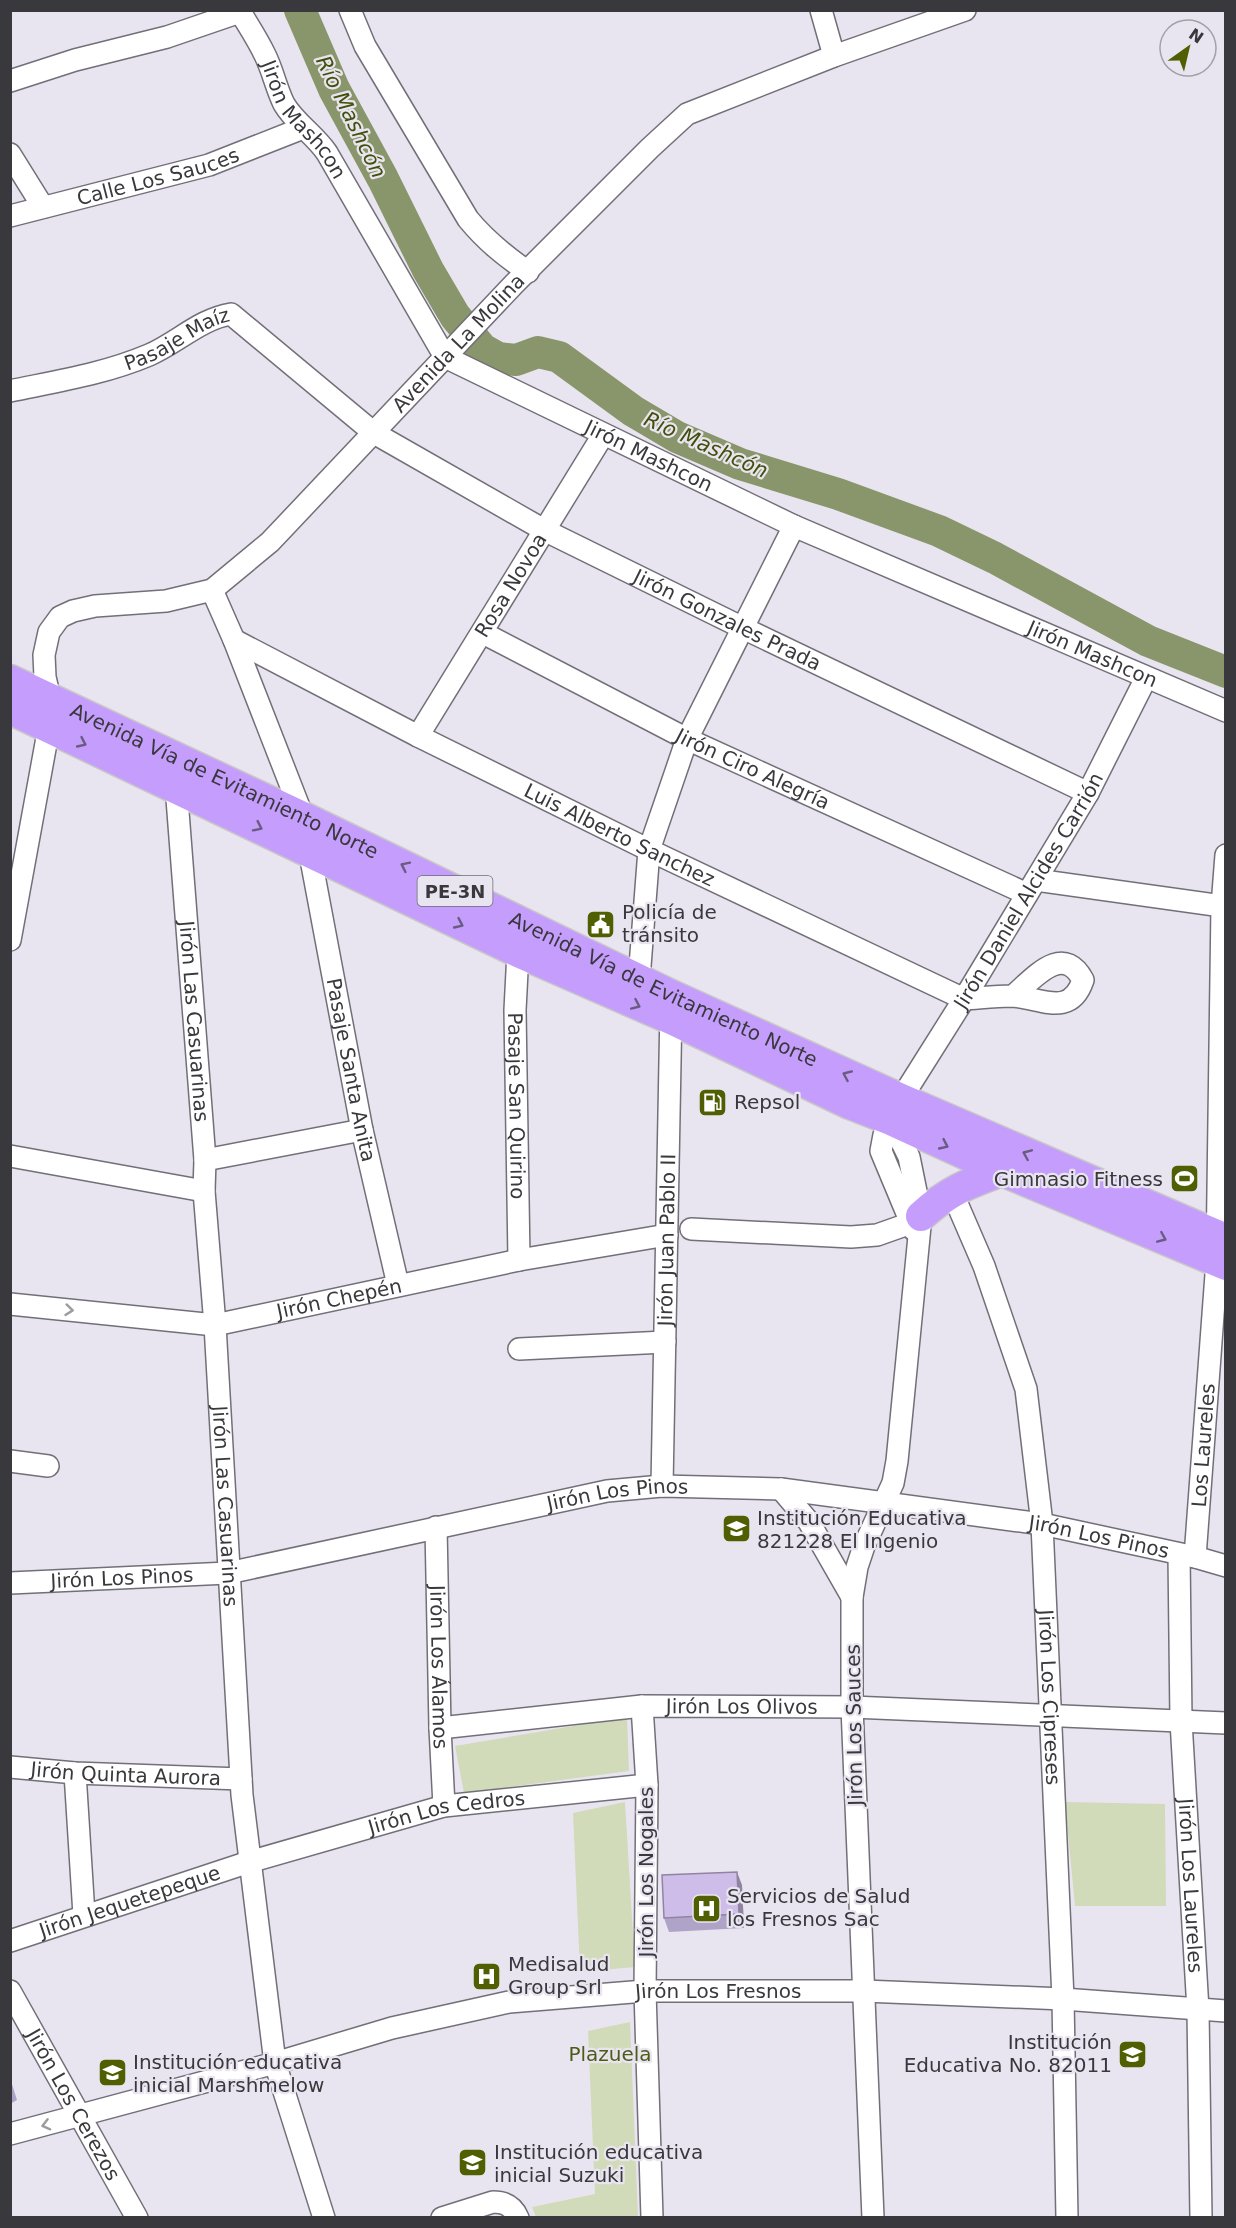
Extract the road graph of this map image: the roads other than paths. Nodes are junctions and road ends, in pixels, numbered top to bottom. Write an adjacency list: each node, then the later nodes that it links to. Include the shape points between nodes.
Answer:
1 (350, 10): 11 (street, via 364,46 468,219)
2 (821, 10): 5 (street)
3 (964, 10): 5 (street, Avenida La Molina)
4 (240, 11): 6 (street, via 167,37); 7 (street, Jirón Mashcon, via 266,56 285,106)
5 (834, 56): 11 (street, Avenida La Molina, via 687,114)
6 (10, 81)
7 (303, 128): 9 (street, Calle Los Sauces, via 209,165); 12 (street, Jirón Mashcon, via 317,138)
8 (10, 154): 9 (street)
9 (43, 207): 10 (street, Calle Los Sauces)
10 (10, 216)
11 (521, 278): 12 (street, Avenida La Molina)
12 (451, 350): 14 (street, Avenida La Molina); 15 (street, Jirón Mashcon)
13 (10, 391): 14 (street, Pasaje Maíz, via 100,374 151,354 216,316 231,314)
14 (374, 433): 17 (street, Jirón Gonzales Prada); 18 (street, Avenida La Molina, via 270,542)
15 (603, 435): 16 (street, Jirón Mashcon); 17 (street, Rosa Novoa)
16 (794, 526): 19 (street); 22 (street, Jirón Mashcon)
17 (544, 530): 19 (street, Jirón Gonzales Prada); 20 (street, Rosa Novoa)
18 (212, 590): 21 (street, Pasaje Santa Anita); 26 (street, Avenida La Molina, via 166,601 96,606 60,616 49,632 44,655)
19 (743, 628): 28 (street); 30 (street, Jirón Gonzales Prada)
20 (483, 633): 27 (street, Rosa Novoa); 28 (street, Jirón Ciro Alegría)
21 (234, 640): 27 (street, Luis Alberto Sanchez); 31 (street, Pasaje Santa Anita)
22 (1146, 678): 25 (street, Jirón Mashcon); 30 (street, Jirón Daniel Alcides Carrión)
23 (10, 680): 26 (highway, Avenida Vía de Evitamiento Norte / PE-3N)
24 (10, 709): 26 (highway, Avenida Vía de Evitamiento Norte / PE-3N)
25 (1226, 711)
26 (49, 713): 29 (highway, Avenida Vía de Evitamiento Norte / PE-3N, one-way to 29); 31 (highway, Avenida Vía de Evitamiento Norte / PE-3N); 37 (street)
27 (418, 736): 32 (street, Luis Alberto Sanchez)
28 (687, 739): 32 (street); 35 (street, Jirón Ciro Alegría)
29 (176, 786): 33 (highway, Avenida Vía de Evitamiento Norte / PE-3N, one-way to 33); 46 (street, Jirón Las Casuarinas)
30 (1088, 793): 35 (street, Jirón Daniel Alcides Carrión)
31 (303, 817): 33 (street, Pasaje Santa Anita); 39 (highway, Avenida Vía de Evitamiento Norte / PE-3N, one-way to 31)
32 (649, 850): 39 (street); 41 (street, Luis Alberto Sanchez)
33 (311, 854): 38 (highway, Avenida Vía de Evitamiento Norte / PE-3N, one-way to 38); 44 (street, Pasaje Santa Anita)
34 (1226, 855): 36 (street, Los Laureles)
35 (1032, 887): 36 (street, Jirón Ciro Alegría); 41 (street, Jirón Daniel Alcides Carrión)
36 (1222, 906): 54 (street, Los Laureles)
37 (11, 935)
38 (518, 952): 42 (highway, Avenida Vía de Evitamiento Norte / PE-3N, one-way to 42); 55 (street, Pasaje San Quirino, via 515,1010)
39 (639, 979): 42 (highway, Avenida Vía de Evitamiento Norte / PE-3N)
40 (1013, 996): 41 (street, Luis Alberto Sanchez)
41 (964, 999): 43 (street, Jirón Daniel Alcides Carrión)
42 (671, 1007): 43 (highway, Avenida Vía de Evitamiento Norte / PE-3N, via 850,1104); 53 (street, Jirón Juan Pablo II)
43 (896, 1110): 47 (highway, Avenida Vía de Evitamiento Norte / PE-3N, one-way to 47); 50 (highway, Avenida Vía de Evitamiento Norte / PE-3N, one-way to 43); 51 (street, Jirón Los Sauces, via 881,1151)
44 (362, 1130): 46 (street); 56 (street, Pasaje Santa Anita)
45 (10, 1156): 48 (street)
46 (206, 1160): 48 (street, Jirón Las Casuarinas)
47 (1002, 1171): 49 (highway); 50 (highway, Avenida Vía de Evitamiento Norte / PE-3N)
48 (204, 1191): 58 (street, Jirón Las Casuarinas)
49 (952, 1192): 51 (highway); 66 (street, Jirón Los Cipreses, via 984,1266 1026,1389)
50 (1128, 1210): 54 (highway, Avenida Vía de Evitamiento Norte / PE-3N)
51 (917, 1226): 52 (street, via 852,1237); 65 (street, Jirón Los Sauces, via 897,1461)
52 (692, 1229)
53 (667, 1235): 55 (street, Jirón Chepén); 59 (street, Jirón Juan Pablo II)
54 (1221, 1250): 68 (street, Los Laureles)
55 (519, 1260): 56 (street, Jirón Chepén)
56 (398, 1285): 58 (street, Jirón Chepén)
57 (10, 1304): 58 (street, Jirón Chepén, one-way to 58)
58 (215, 1325): 70 (street, Jirón Las Casuarinas)
59 (665, 1342): 60 (street); 63 (street, Jirón Juan Pablo II)
60 (519, 1349)
61 (10, 1461): 62 (street)
62 (48, 1466)
63 (662, 1486): 64 (street, Jirón Los Pinos); 67 (street, Jirón Los Pinos, via 607,1491)
64 (781, 1489): 65 (street, Jirón Los Pinos); 72 (street, via 809,1522)
65 (884, 1504): 66 (street, Jirón Los Pinos); 72 (street, Jirón Los Sauces, via 857,1566)
66 (1042, 1524): 68 (street, Jirón Los Pinos); 75 (street, Jirón Los Cipreses)
67 (436, 1527): 70 (street, Jirón Los Pinos); 78 (street, Jirón Los Álamos)
68 (1187, 1556): 69 (street, Jirón Los Pinos); 76 (street, Jirón Los Laureles)
69 (1226, 1566)
70 (228, 1573): 71 (street, Jirón Los Pinos); 81 (street, Jirón Las Casuarinas)
71 (10, 1583)
72 (852, 1597): 74 (street, Jirón Los Sauces)
73 (642, 1706): 74 (street, Jirón Los Olivos); 78 (street, Jirón Los Olivos); 82 (street, Jirón Los Nogales)
74 (852, 1707): 75 (street, Jirón Los Olivos); 89 (street, Jirón Los Sauces)
75 (1051, 1717): 76 (street, Jirón Los Olivos); 90 (street, Jirón Los Cipreses)
76 (1181, 1722): 77 (street, Jirón Los Olivos); 91 (street, Jirón Los Laureles)
77 (1226, 1723)
78 (440, 1728): 83 (street, Jirón Los Álamos)
79 (10, 1767): 80 (street, Jirón Quinta Aurora)
80 (75, 1773): 81 (street, Jirón Quinta Aurora); 85 (street)
81 (241, 1779): 84 (street, Jirón Las Casuarinas)
82 (647, 1785): 83 (street, Jirón Los Cedros); 88 (street, Jirón Los Nogales)
83 (444, 1806): 84 (street, Jirón Los Cedros)
84 (249, 1862): 85 (street, Jirón Jequetepeque); 93 (street, Jirón Las Casuarinas)
85 (84, 1915): 86 (street, Jirón Jequetepeque)
86 (10, 1941)
87 (10, 1991): 94 (street, Jirón Los Cerezos)
88 (645, 1991): 89 (street, Jirón Los Fresnos); 93 (street, Jirón Los Fresnos, via 509,2002 392,2028); 100 (street, Jirón Los Nogales)
89 (864, 1991): 90 (street, Jirón Los Fresnos); 101 (street, Jirón Los Sauces)
90 (1063, 1999): 91 (street, Jirón Los Fresnos); 102 (street, Jirón Los Cipreses)
91 (1198, 2010): 92 (street, Jirón Los Fresnos); 103 (street, Jirón Los Laureles)
92 (1226, 2011)
93 (275, 2063): 94 (street, Jirón Los Fresnos); 97 (street, Jirón Las Casuarinas)
94 (82, 2116): 95 (street, Jirón Los Fresnos, one-way to 95); 96 (street, Jirón Los Cerezos)
95 (10, 2134)
96 (137, 2217)
97 (324, 2217)
98 (442, 2217): 99 (street, via 501,2202)
99 (518, 2217)
100 (652, 2217)
101 (873, 2217)
102 (1067, 2217)
103 (1201, 2217)

